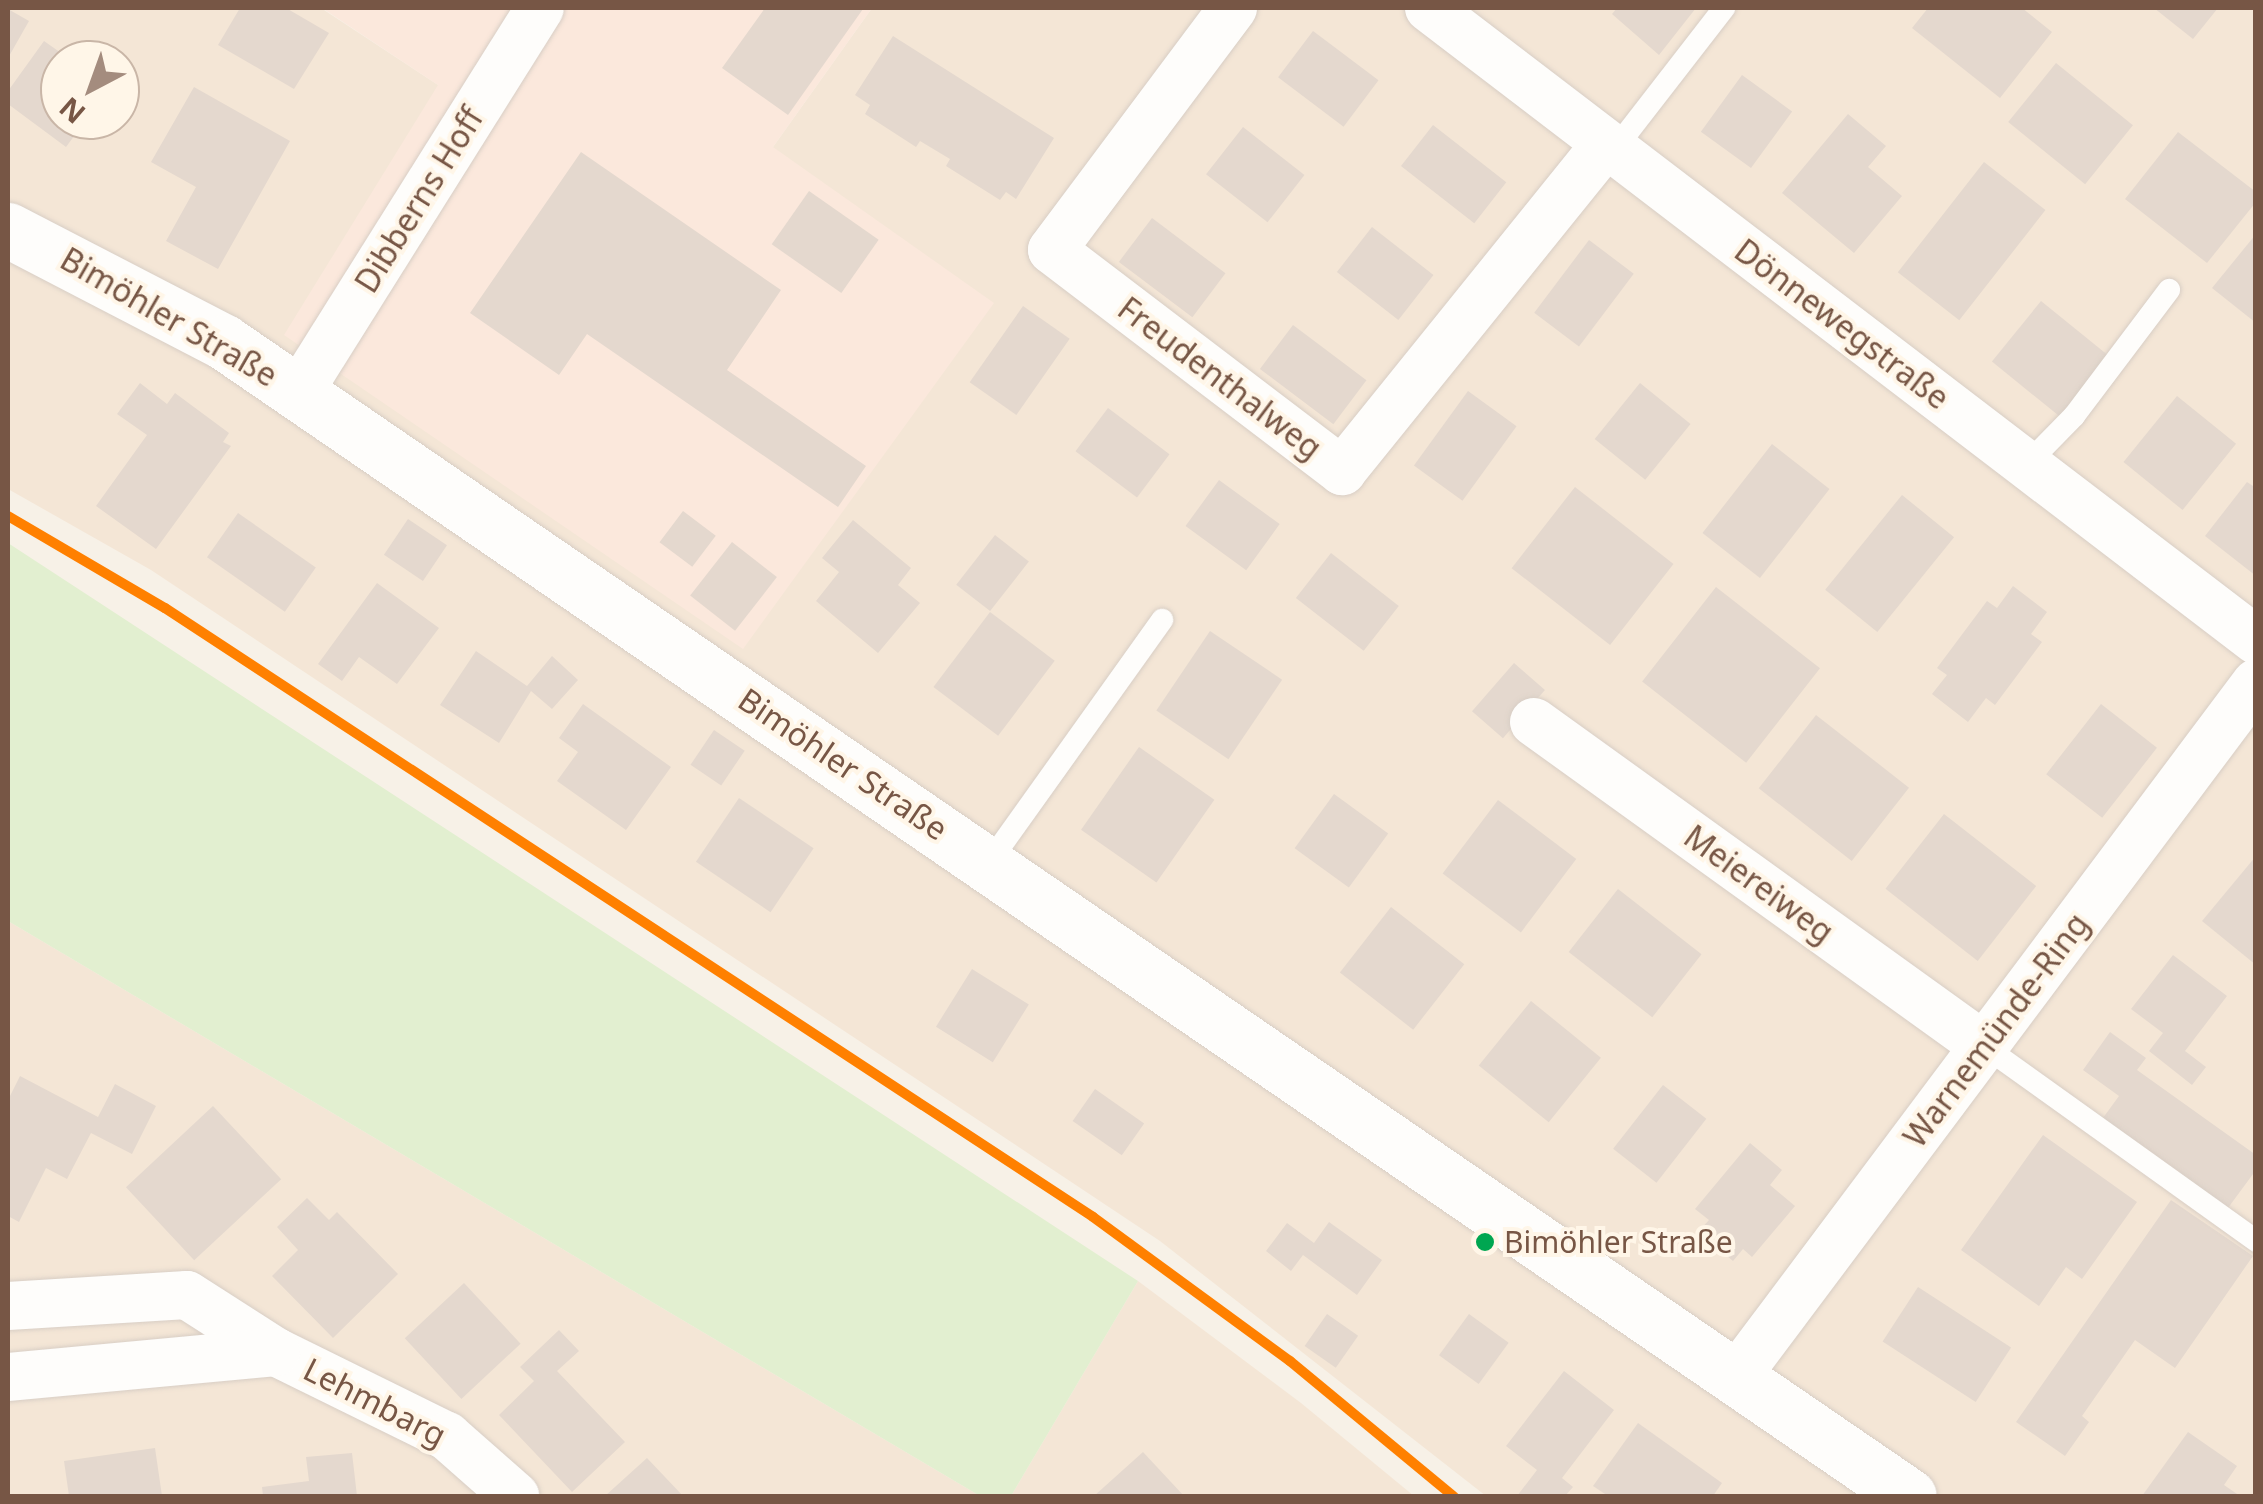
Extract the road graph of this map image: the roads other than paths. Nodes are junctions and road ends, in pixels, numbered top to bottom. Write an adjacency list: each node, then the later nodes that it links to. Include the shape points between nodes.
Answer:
1 (540, 8): 8 (street, Dibberns Hoff)
2 (1233, 8): 5 (street, Freudenthalweg, via 1052,250 1342,472)
3 (1429, 8): 5 (street, Dönnewegstraße)
4 (1724, 8): 5 (lane)
5 (1610, 147): 9 (street, Dönnewegstraße)
6 (8, 230): 8 (street, Bimöhler Straße, via 207,332)
7 (2169, 290): 9 (lane, via 2074,416)
8 (298, 392): 14 (street, Bimöhler Straße)
9 (2026, 465): 11 (street, Dönnewegstraße)
10 (1162, 620): 14 (lane)
11 (2256, 640)
12 (2256, 683): 15 (street, Warnemünde-Ring)
13 (1534, 722): 15 (street, Meiereiweg)
14 (988, 864): 20 (street, Bimöhler Straße)
15 (1984, 1046): 16 (lane); 20 (street, Warnemünde-Ring)
16 (2256, 1241)
17 (8, 1306): 18 (street, Lehmbarg, via 187,1295)
18 (276, 1352): 19 (street, Lehmbarg); 21 (street, Lehmbarg, via 447,1436)
19 (8, 1377)
20 (1736, 1378): 22 (street, Bimöhler Straße)
21 (515, 1496)
22 (1909, 1496)

